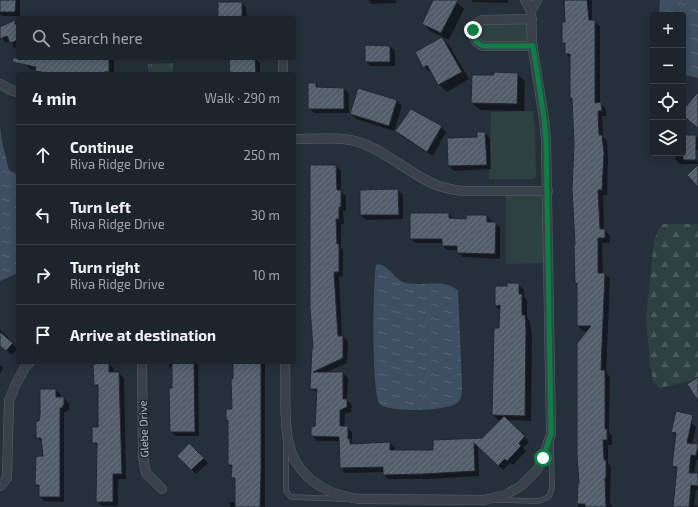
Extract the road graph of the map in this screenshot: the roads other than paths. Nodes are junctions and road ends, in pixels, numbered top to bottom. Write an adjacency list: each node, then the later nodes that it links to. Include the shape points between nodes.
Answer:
1 (526, 0): 3 (street)
2 (537, 0): 3 (street)
3 (532, 15): 4 (street); 4 (street, via 479,21 474,27 473,35 483,46)
4 (533, 46): 10 (street, via 544,119)
5 (282, 60): 6 (street)
6 (283, 72)
7 (0, 84): 8 (street)
8 (16, 92)
9 (296, 139): 10 (street, via 361,143 376,149 430,182 450,189)
10 (548, 191): 15 (street)
11 (28, 364): 16 (street, via 9,401 8,478)
12 (142, 364): 17 (street, Glebe Drive, via 143,457 146,473)
13 (285, 364): 14 (street)
14 (286, 426): 18 (street, via 292,454 309,478 334,494); 18 (lane, via 286,491 291,497)
15 (551, 434): 19 (street, via 540,464 529,479 505,495); 19 (lane, via 552,488 549,497 539,501)
16 (0, 486)
17 (162, 489)
18 (360, 499): 19 (street)
19 (484, 500)

